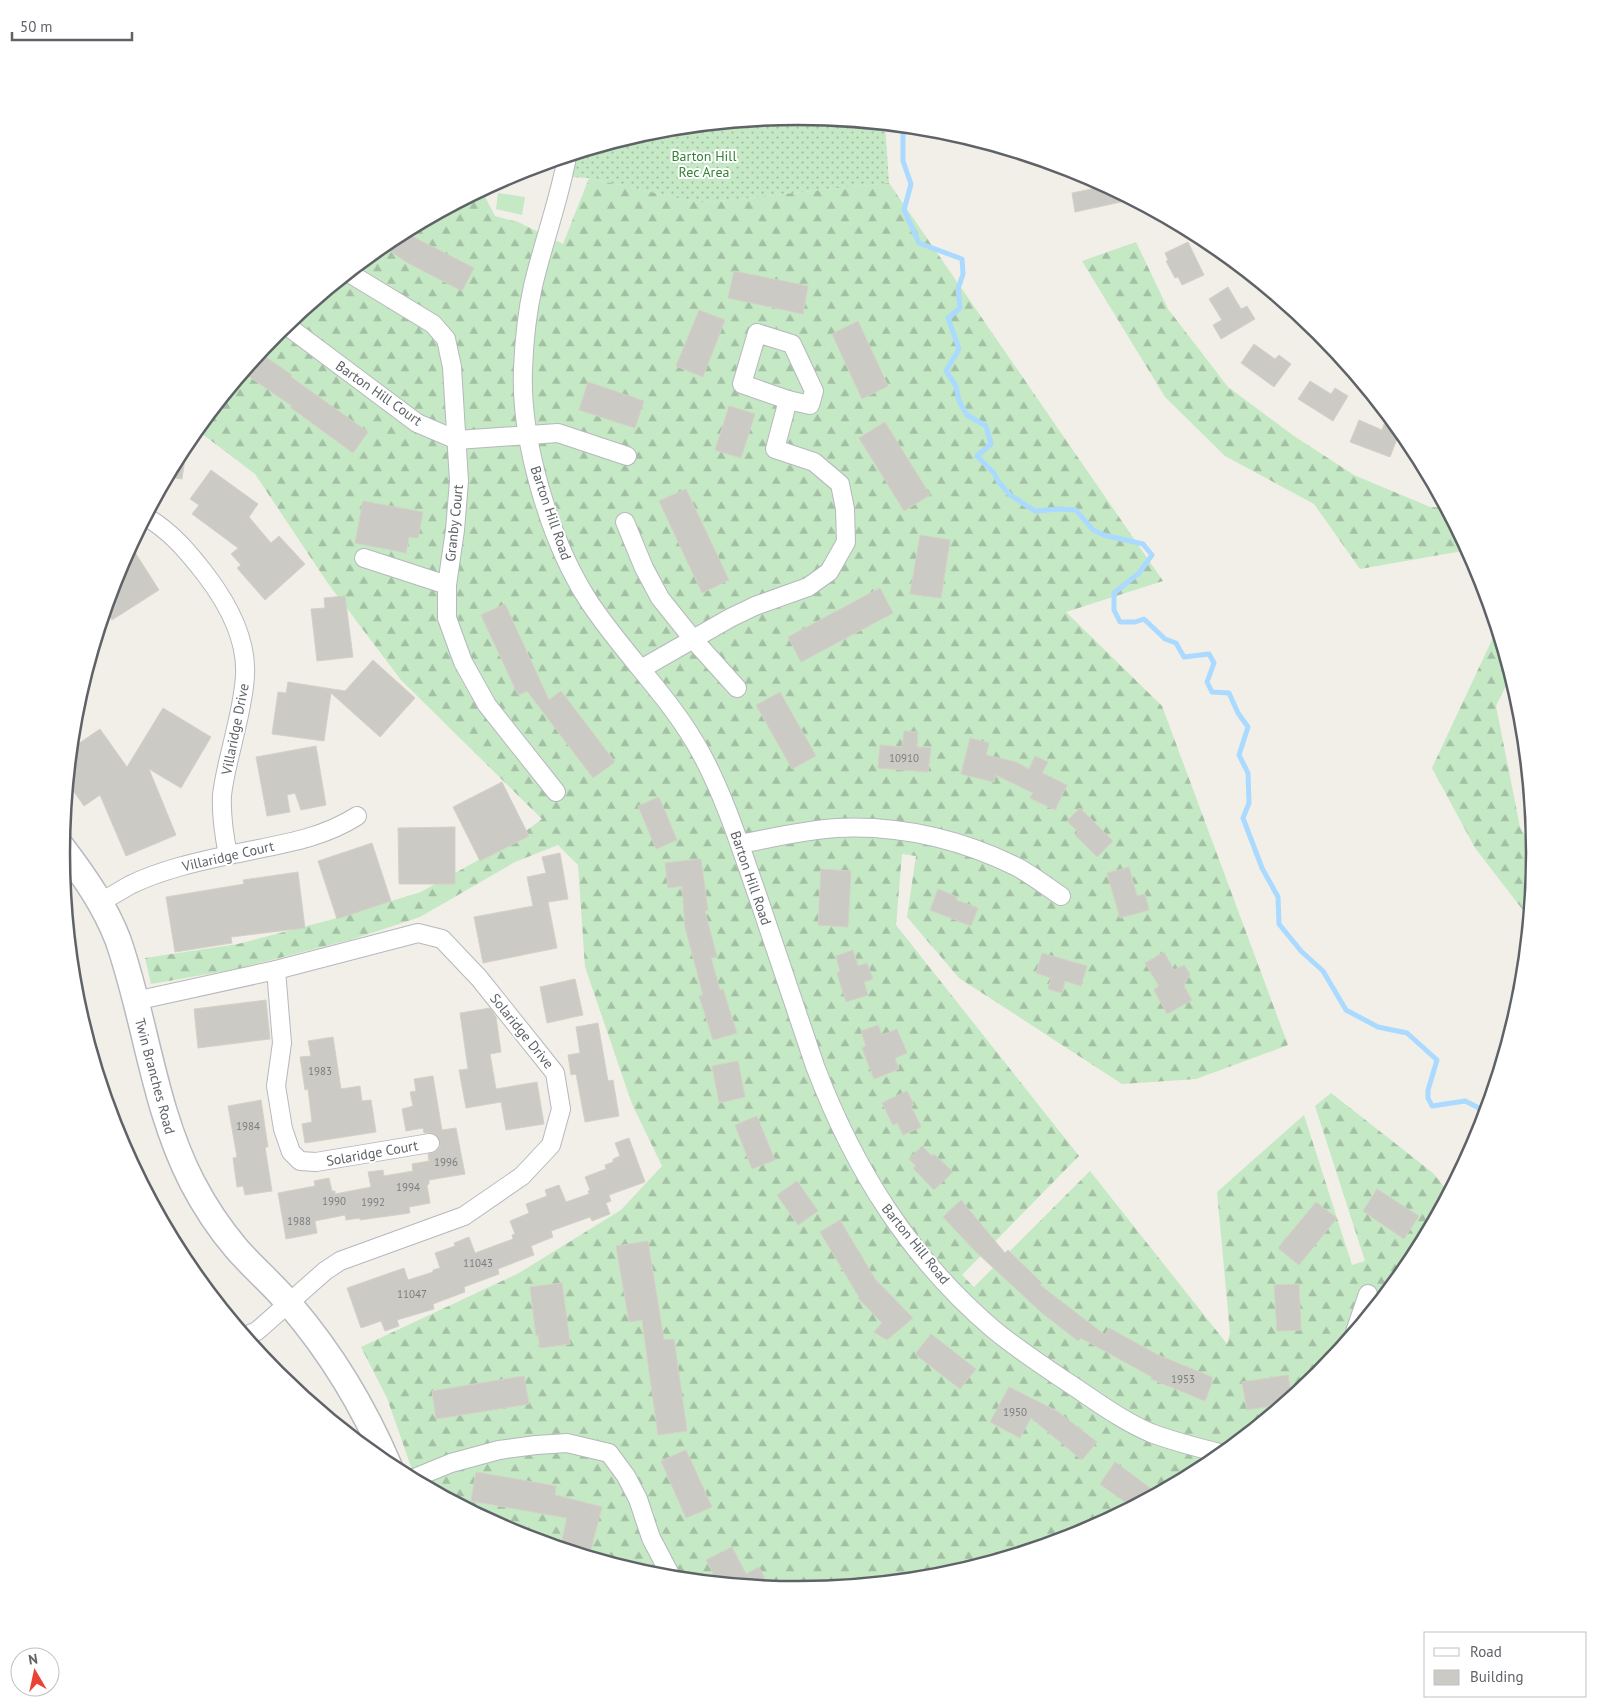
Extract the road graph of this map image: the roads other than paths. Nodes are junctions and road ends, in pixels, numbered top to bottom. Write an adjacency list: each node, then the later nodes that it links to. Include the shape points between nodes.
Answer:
1 (566, 163): 5 (street, Barton Hill Road, via 533,287 526,331 523,371)
2 (355, 276): 6 (street, Granby Court, via 433,324 446,339 452,367)
3 (292, 330): 6 (street, Barton Hill Court, via 417,423)
4 (788, 400): 4 (street, via 810,405 814,391 792,344 757,333 742,384); 12 (street, via 775,448 814,462 840,484 846,542 829,572 808,587 756,606)
5 (529, 435): 6 (street, Barton Hill Court); 7 (street, Barton Hill Court, via 558,433); 13 (street, Barton Hill Road, via 539,486 570,569 609,630)
6 (457, 440): 11 (street, Granby Court, via 459,481)
7 (627, 456)
8 (151, 520): 18 (street, Villaridge Drive, via 176,539 223,599 245,656 243,694 222,793)
9 (625, 522): 12 (street, via 660,598)
10 (364, 558): 11 (street)
11 (446, 586): 15 (street, Granby Court, via 447,618 463,662 487,705)
12 (692, 638): 13 (street); 14 (street)
13 (641, 669): 17 (street, Barton Hill Road, via 663,695 701,753)
14 (738, 688)
15 (556, 792)
16 (357, 816): 18 (street, Villaridge Court, via 307,839)
17 (740, 844): 20 (street, via 835,828 905,831 975,848 1017,867); 30 (street, Barton Hill Road, via 830,1106 850,1149 904,1234 957,1295 1030,1358 1122,1418 1182,1444)
18 (228, 855): 21 (street, Villaridge Court, via 157,874)
19 (70, 859): 21 (main road, Twin Branches Road)
20 (1061, 896)
21 (100, 902): 23 (main road, Twin Branches Road, via 117,938)
22 (276, 970): 23 (street, Solaridge Drive); 24 (street, Solaridge Court, via 282,1043 276,1086 283,1129 291,1152 300,1161 316,1162); 26 (street, Solaridge Drive, via 418,932 442,939 480,978 555,1073 561,1110 551,1145 522,1176 464,1216 340,1261)
23 (136, 1001): 26 (main road, Twin Branches Road, via 162,1109 192,1183 212,1217 237,1248)
24 (430, 1143)
25 (1368, 1294): 27 (street)
26 (289, 1303): 28 (street, Solaridge Drive); 29 (main road, Twin Branches Road, via 344,1376)
27 (1359, 1318)
28 (251, 1334)
29 (381, 1450)
30 (1213, 1451)
31 (421, 1476): 32 (street, via 460,1460 536,1445 567,1443 609,1453 638,1499 651,1538)
32 (668, 1570)

